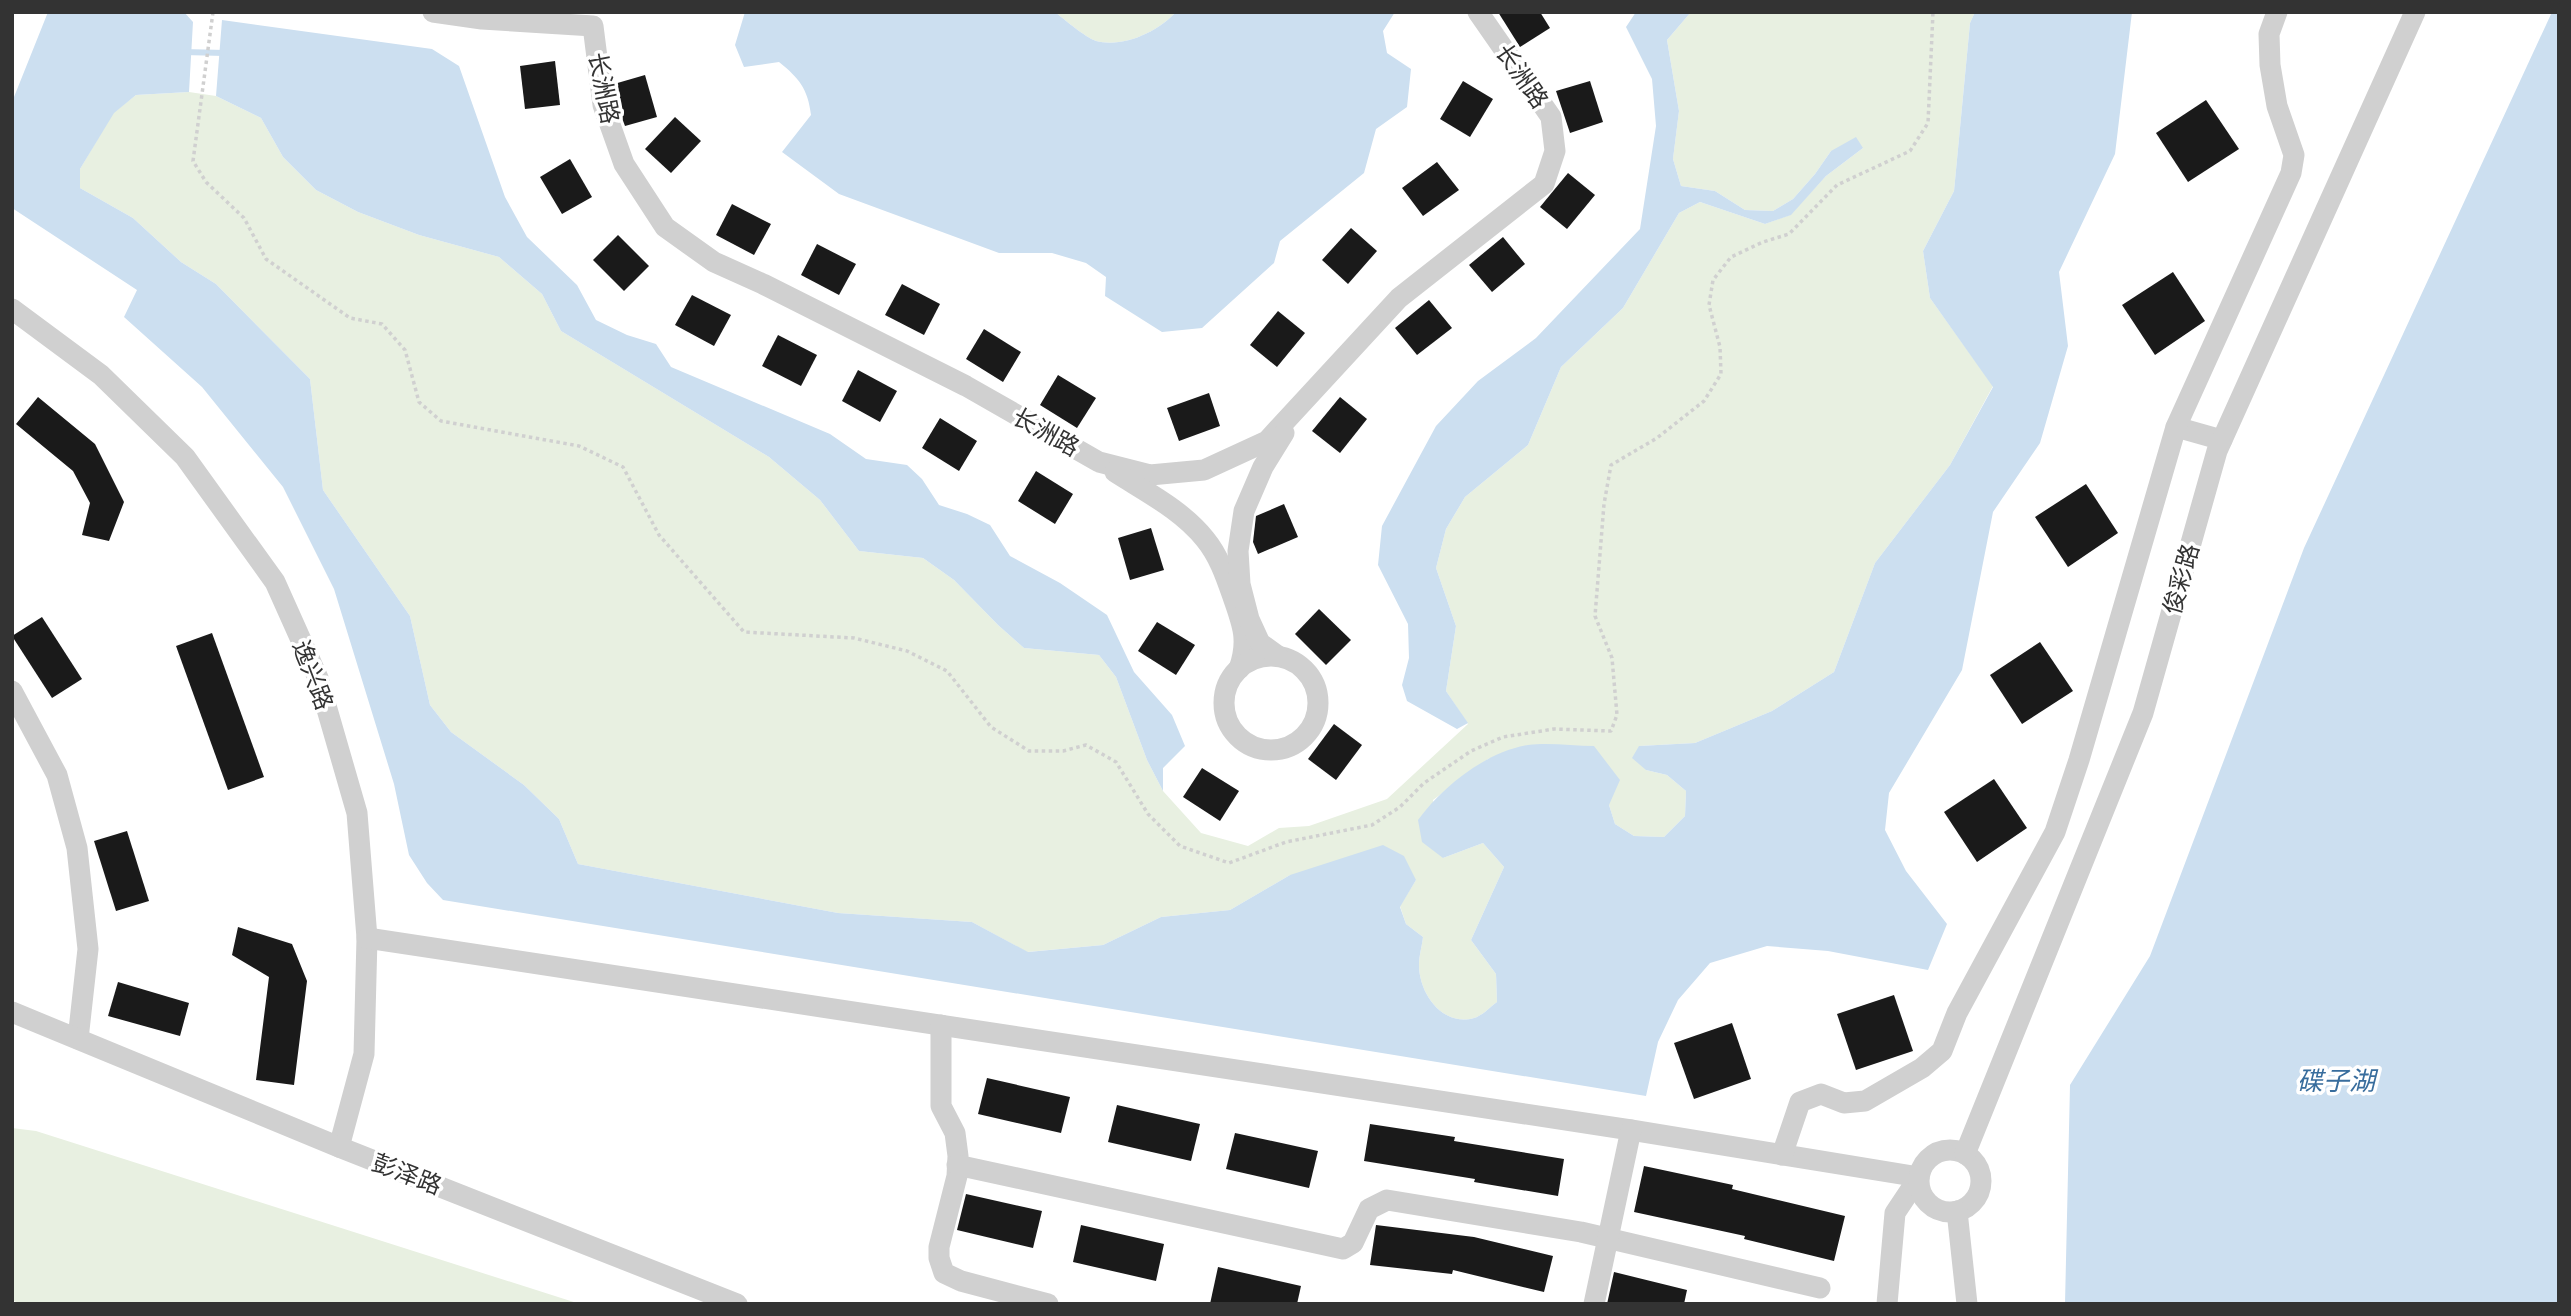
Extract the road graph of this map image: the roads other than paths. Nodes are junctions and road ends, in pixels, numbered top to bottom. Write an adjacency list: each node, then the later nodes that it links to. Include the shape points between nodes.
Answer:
1 (433, 12): 5 (street, 长洲路, via 482,19)
2 (1478, 12): 7 (street, 长洲路, via 1551,117 1555,151 1544,184 1399,298)
3 (2277, 12): 8 (street, via 2269,34 2270,65 2277,106 2294,155 2291,173)
4 (2415, 12): 9 (street, 俊彩路)
5 (596, 19): 10 (street, 长洲路, via 603,105 624,164 665,227 715,262 966,386)
6 (12, 309): 14 (street, 逸兴路, via 101,375 184,457 275,582 318,678 357,813)
7 (1305, 400): 10 (street, 长洲路, via 1267,441 1204,470 1150,475); 11 (street, via 1263,467 1244,511 1238,551 1249,619 1260,643)
8 (2176, 427): 9 (street); 21 (street, via 2055,832 1957,1013 1942,1051 1865,1101 1844,1103 1821,1094 1800,1102)
9 (2222, 440): 20 (street, 俊彩路, via 2143,713)
10 (1099, 462): 12 (street, via 1185,517 1207,541 1222,567 1243,625 1245,651)
11 (1278, 656): 12 (street, via 1251,660); 12 (street, via 1305,670 1314,683 1319,707 1310,731 1292,746 1271,751 1250,746 1228,725 1223,703 1226,687)
12 (1239, 669)
13 (12, 691): 17 (street, via 57,775 77,848 88,949)
14 (367, 938): 16 (street); 19 (street, 逸兴路, via 364,1055)
15 (12, 1012): 17 (street, 彭泽路)
16 (941, 1025): 18 (street); 22 (street, via 941,1106 955,1133)
17 (78, 1039): 19 (street, 彭泽路)
18 (1631, 1130): 21 (street); 25 (street)
19 (339, 1147): 27 (street, 彭泽路)
20 (1965, 1154): 23 (street, via 1936,1153); 24 (street, via 1979,1169 1981,1180 1975,1200)
21 (1782, 1155): 23 (street)
22 (957, 1166): 25 (street, via 1343,1249 1353,1243 1369,1209 1387,1200); 28 (street, via 939,1247 944,1273)
23 (1919, 1177): 24 (street, via 1929,1204); 30 (street, via 1895,1213)
24 (1957, 1211): 31 (street)
25 (1608, 1239): 26 (street); 29 (street)
26 (1820, 1288)
27 (737, 1304)
28 (1048, 1304)
29 (1594, 1304)
30 (1887, 1304)
31 (1967, 1304)

